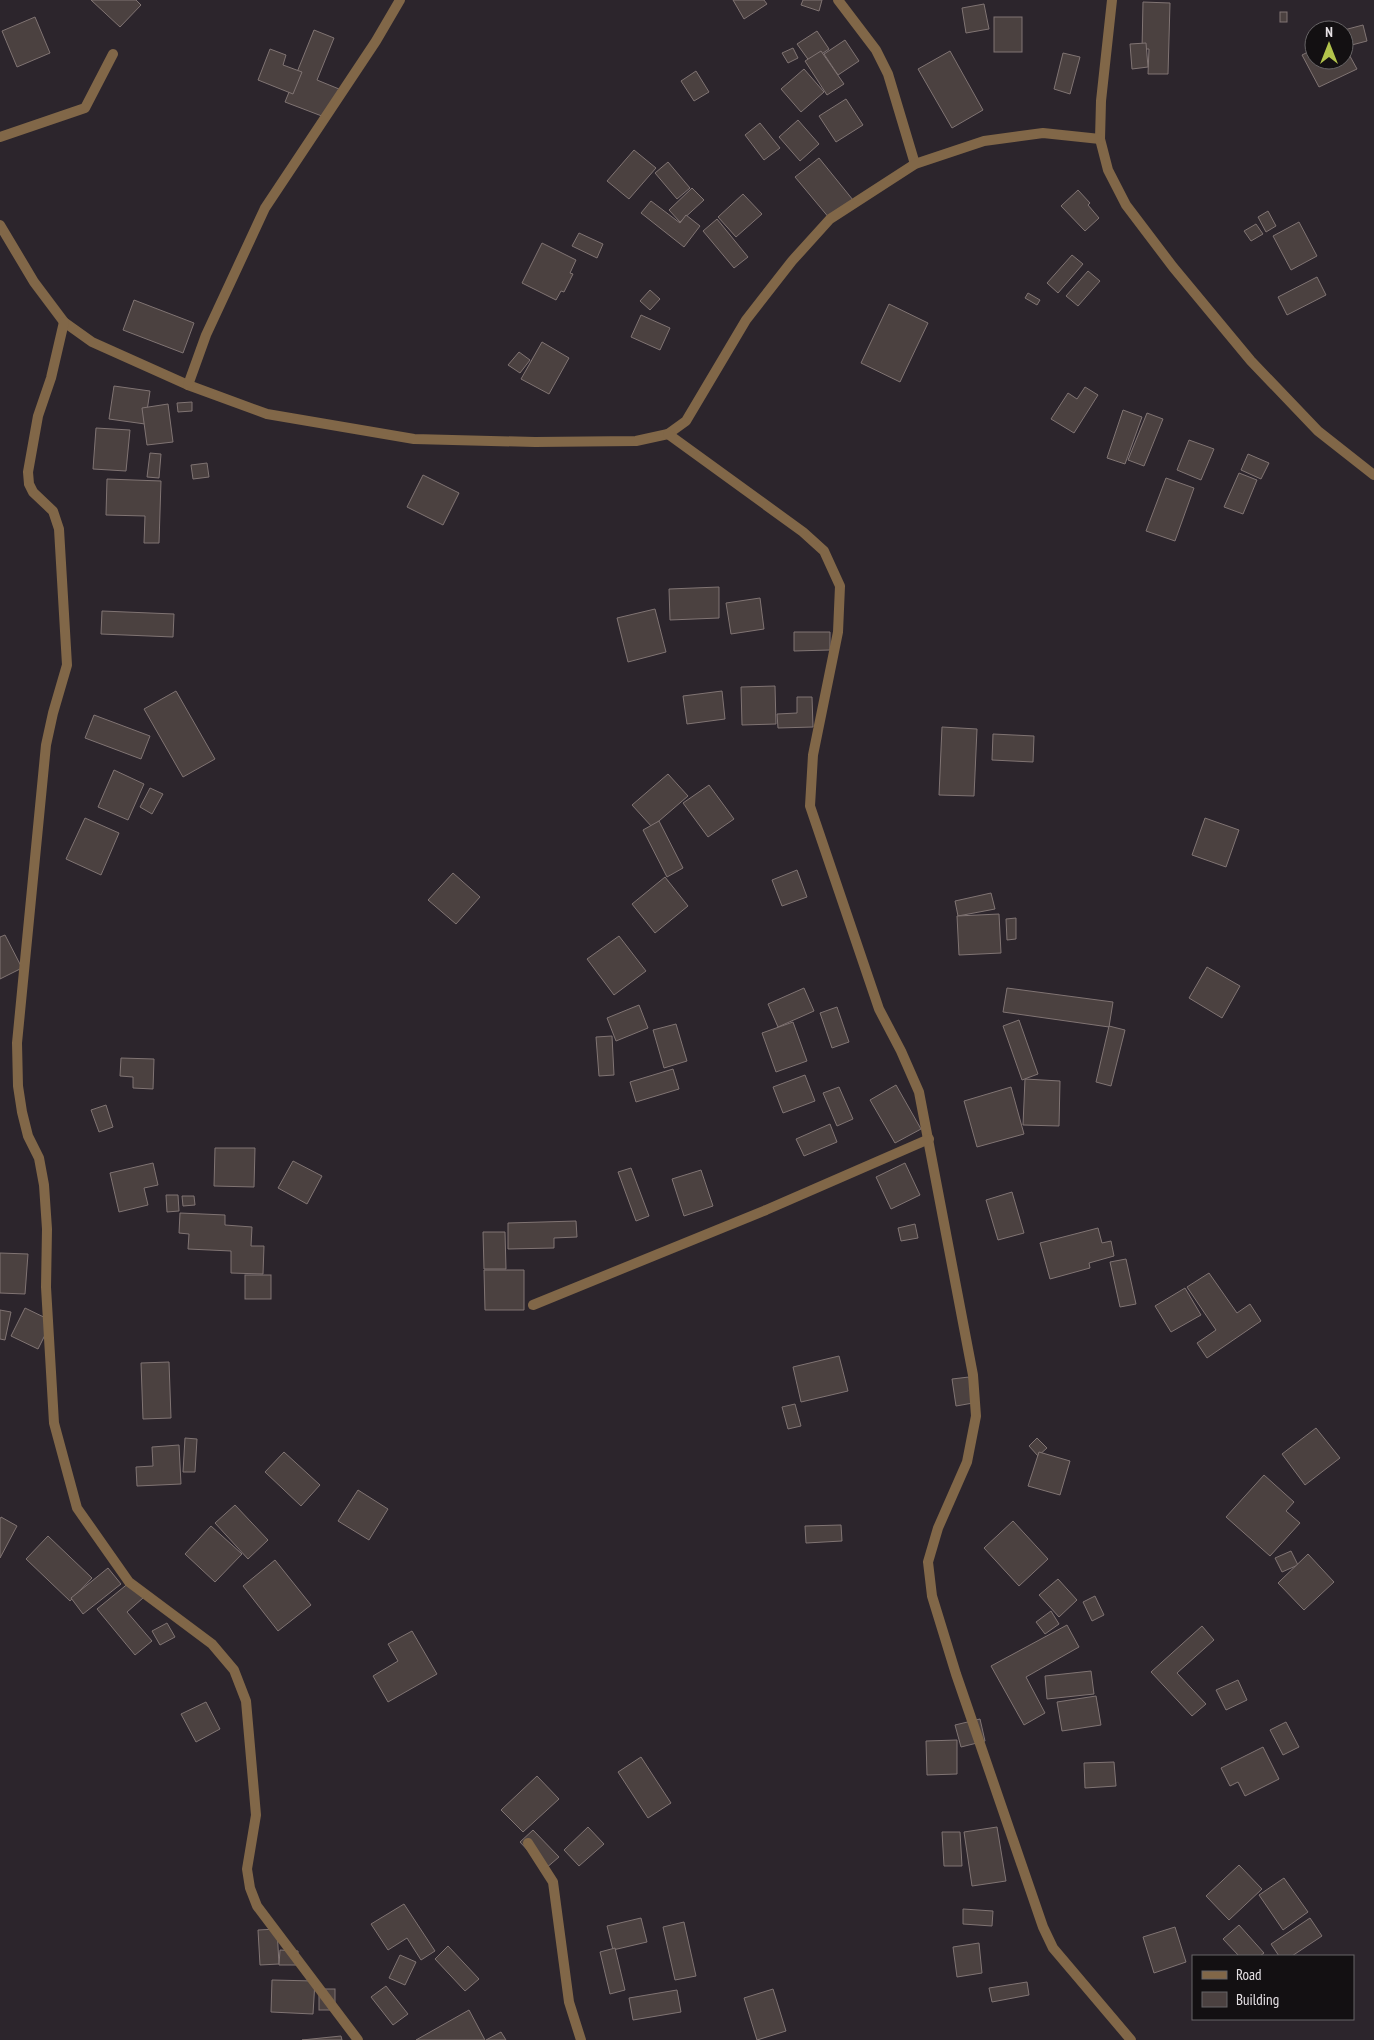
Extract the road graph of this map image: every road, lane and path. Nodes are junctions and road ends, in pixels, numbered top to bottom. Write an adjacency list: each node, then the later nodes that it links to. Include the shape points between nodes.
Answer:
1 (400, 0): 10 (street, via 265,208 206,335)
2 (838, 0): 7 (street, via 876,50 888,74)
3 (1112, 0): 6 (street)
4 (113, 54): 5 (street, via 85,108)
5 (0, 137)
6 (1100, 139): 7 (street, via 1043,133 984,140); 12 (street, via 1108,170 1126,205 1173,267 1250,361 1318,431)
7 (915, 164): 11 (street, via 830,219 746,320 686,420)
8 (0, 225): 9 (street, via 34,282)
9 (64, 322): 10 (street, via 92,342); 16 (street, via 38,416 28,472 33,492 53,511 58,524 67,665 46,745 17,1043 22,1112 28,1136 39,1158 44,1186 54,1423 77,1508 103,1547 129,1582 212,1644 234,1670 246,1701 256,1815 247,1870 250,1888 257,1906)
10 (188, 384): 11 (street, via 267,414 414,439 636,441)
11 (668, 434): 13 (street, via 803,532 824,551 840,586 838,632 813,755 810,806 879,1009 918,1092)
12 (1374, 475)
13 (929, 1139): 14 (street); 18 (street, via 973,1375 976,1416 967,1462 938,1528 928,1562 932,1596 1043,1927 1053,1948)
14 (533, 1305)
15 (528, 1843): 17 (street, via 553,1882 569,2002)
16 (358, 2040)
17 (581, 2040)
18 (1131, 2040)

